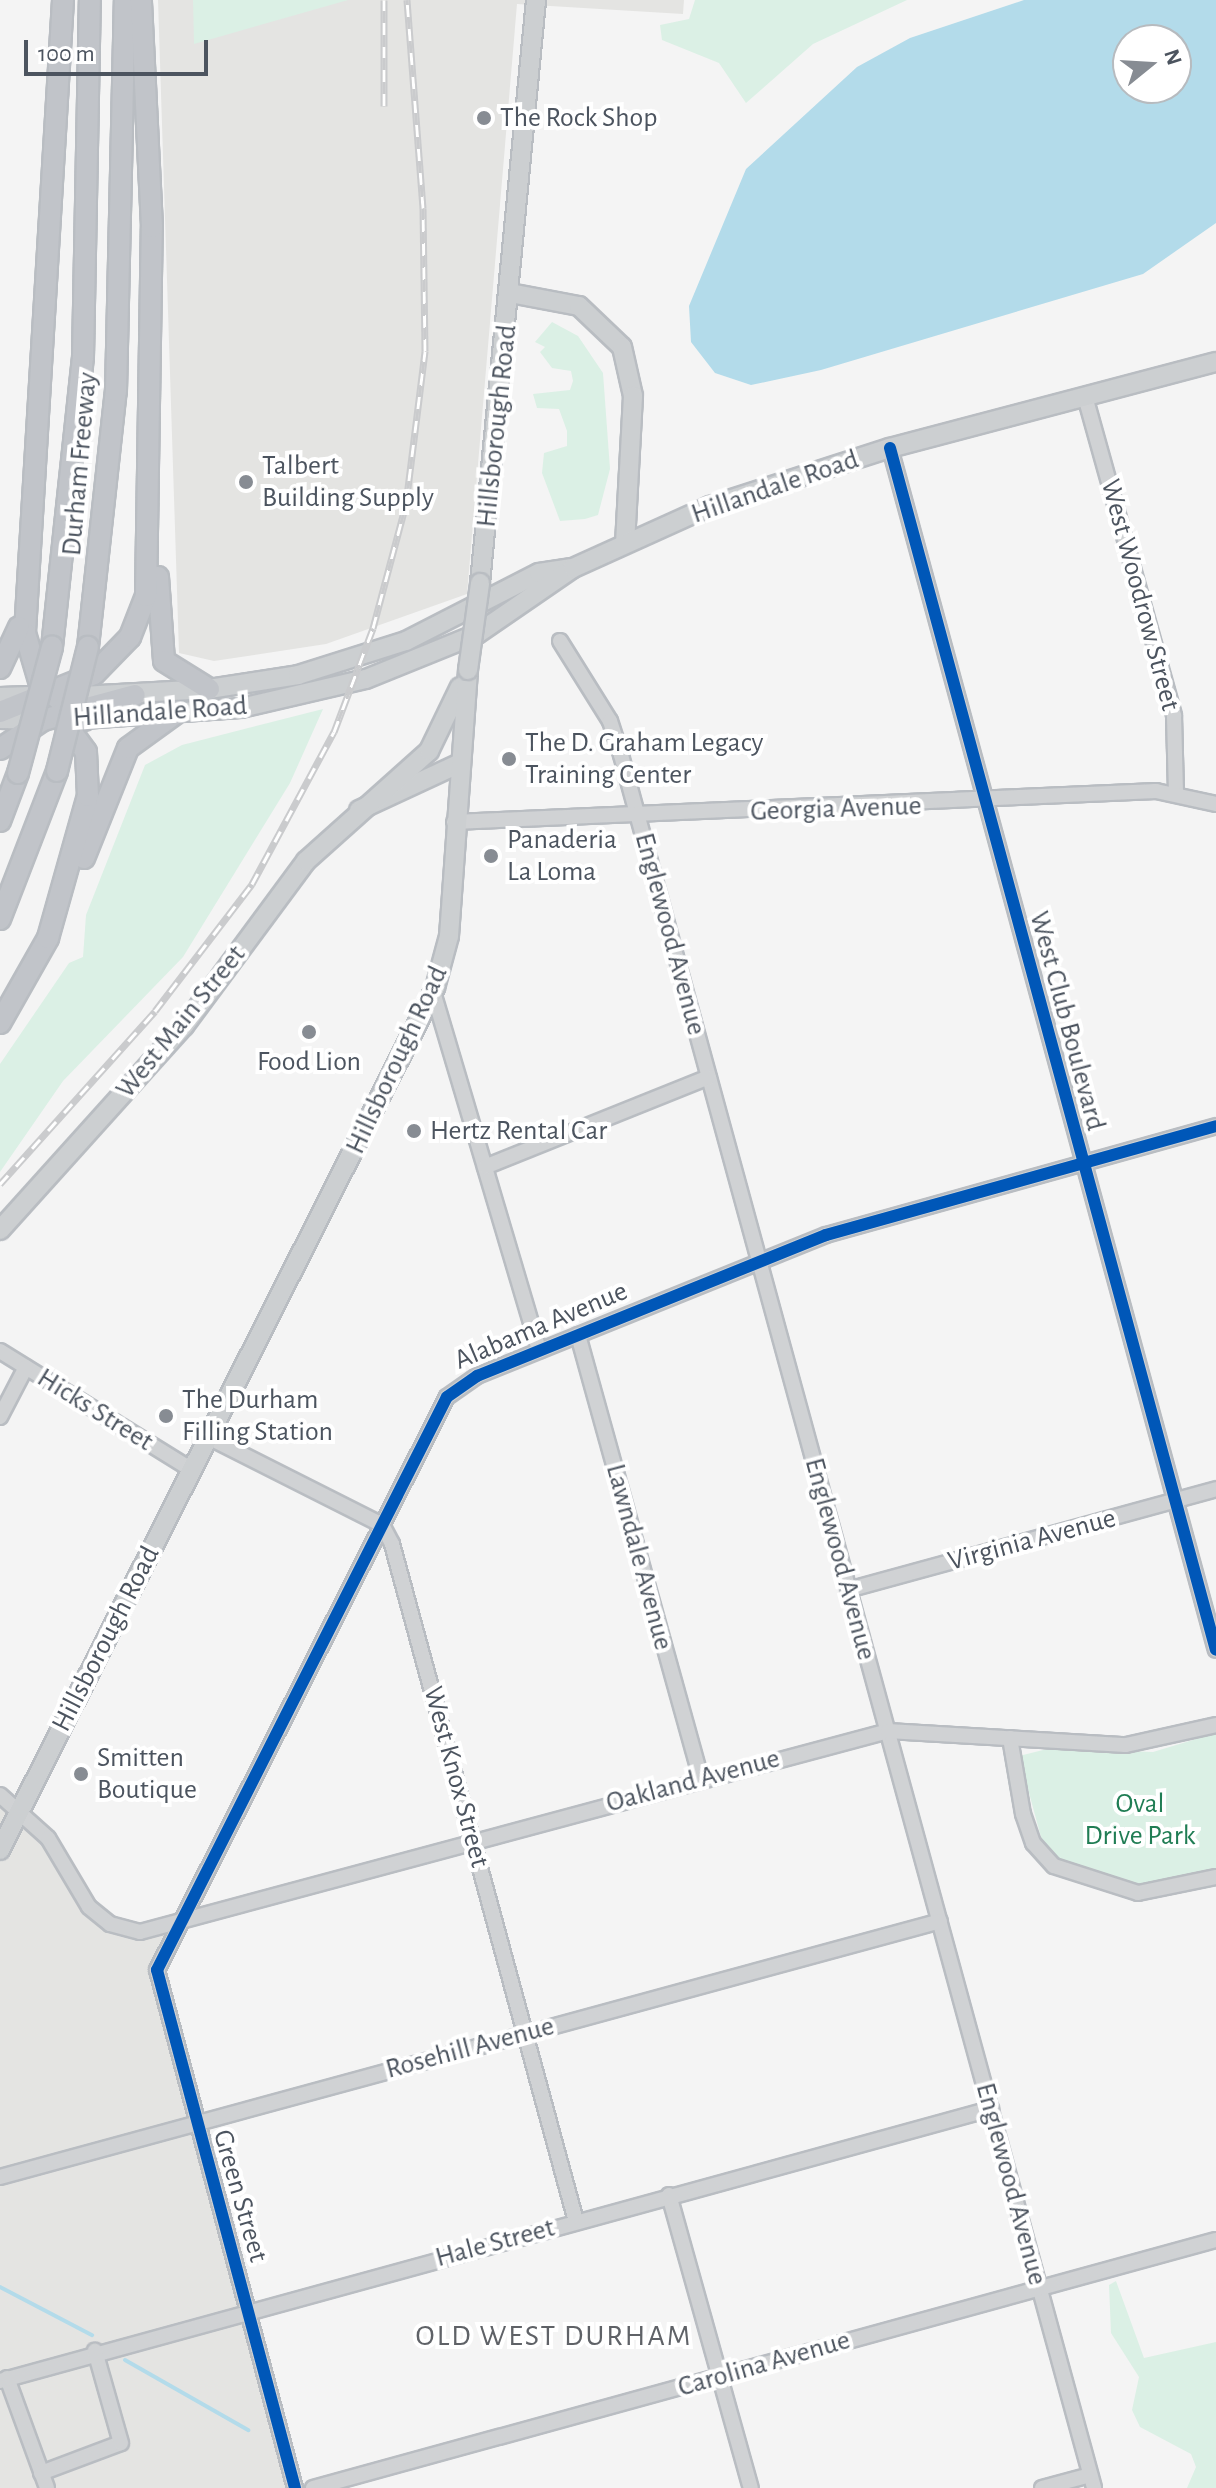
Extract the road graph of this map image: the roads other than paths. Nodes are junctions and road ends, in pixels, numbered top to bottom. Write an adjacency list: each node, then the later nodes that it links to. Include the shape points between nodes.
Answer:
1 (63, 0): 13 (highway)
2 (90, 0): 30 (highway, Durham Freeway, bridge, via 83,357 52,647)
3 (125, 0): 33 (highway, Durham Freeway, bridge, via 116,391 88,647 57,771)
4 (141, 0): 10 (highway, via 152,198)
5 (536, 0): 6 (main road, Hillsborough Road)
6 (510, 293): 11 (main road, via 579,306 622,347 633,396); 16 (main road, Hillsborough Road, bridge)
7 (1216, 362): 8 (main road, Hillandale Road)
8 (1086, 400): 9 (main road, Hillandale Road); 25 (street, West Woodrow Street, via 1174,716)
9 (890, 448): 11 (main road, Hillandale Road, via 749,492); 26 (street, West Club Boulevard)
10 (149, 502): 17 (highway, via 164,661); 20 (highway, via 146,596 130,637)
11 (625, 543): 12 (main road, Hillandale Road)
12 (573, 568): 17 (main road, Hillandale Road, via 539,573 446,625 358,658); 21 (main road, Hillandale Road, via 477,634 366,679 270,703)
13 (26, 614): 15 (highway); 20 (highway, via 26,656)
14 (560, 641): 29 (street, Englewood Avenue, via 610,721)
15 (0, 668)
16 (468, 670): 24 (main road, Hillsborough Road); 28 (main road, West Main Street, via 429,751)
17 (209, 689): 18 (main road, Hillandale Road)
18 (135, 695): 20 (highway)
19 (0, 697): 20 (main road, Hillandale Road)
20 (52, 708): 21 (main road, Hillandale Road); 22 (highway); 23 (highway); 32 (highway, via 90,766)
21 (175, 714): 32 (highway, via 128,748)
22 (1, 717)
23 (0, 749)
24 (458, 764): 28 (main road, West Main Street); 31 (main road, Hillsborough Road)
25 (1176, 791): 26 (street, Georgia Avenue); 27 (street, Georgia Avenue)
26 (983, 803): 29 (street, Georgia Avenue); 38 (street, West Club Boulevard)
27 (1216, 804)
28 (358, 810): 40 (main road, West Main Street, via 306,861 184,1026)
29 (637, 817): 31 (street, Georgia Avenue); 36 (street, Englewood Avenue)
30 (0, 821)
31 (454, 822): 34 (main road, Hillsborough Road, via 447,947)
32 (61, 904): 35 (highway)
33 (0, 919)
34 (432, 996): 39 (street); 47 (main road, Hillsborough Road)
35 (0, 1023)
36 (709, 1077): 39 (street); 41 (street, Englewood Avenue)
37 (1216, 1126): 38 (street, Alabama Avenue)
38 (1081, 1163): 41 (street, Alabama Avenue, via 826,1235); 50 (street, West Club Boulevard)
39 (485, 1167): 44 (street)
40 (0, 1230)
41 (760, 1263): 42 (street, Alabama Avenue); 52 (street, Englewood Avenue)
42 (578, 1335): 44 (street, Alabama Avenue); 57 (street, Lawndale Avenue)
43 (0, 1351): 45 (street, Hicks Street)
44 (539, 1351): 51 (street, Alabama Avenue, via 447,1397)
45 (26, 1367): 46 (street); 48 (street, Hicks Street)
46 (0, 1417)
47 (206, 1436): 48 (main road, Hillsborough Road); 51 (street)
48 (190, 1469): 59 (main road, Hillsborough Road)
49 (1216, 1489): 50 (street, Virginia Avenue)
50 (1175, 1500): 52 (street, Virginia Avenue); 53 (street, West Club Boulevard)
51 (382, 1525): 60 (street, West Knox Street); 63 (street, Alabama Avenue)
52 (848, 1590): 55 (street, Englewood Avenue)
53 (1216, 1650)
54 (1216, 1725): 56 (street, Oakland Avenue, via 1154,1743)
55 (888, 1731): 56 (street, Oakland Avenue); 57 (street, Oakland Avenue); 64 (street, Englewood Avenue)
56 (1010, 1738): 62 (street, via 1023,1814 1033,1843 1054,1866 1138,1893)
57 (701, 1779): 60 (street, Oakland Avenue)
58 (0, 1795): 59 (street, Oakland Avenue)
59 (20, 1809): 61 (main road, Hillsborough Road); 63 (street, Oakland Avenue, via 104,1920 134,1933)
60 (474, 1842): 63 (street, Oakland Avenue); 65 (street, West Knox Street)
61 (0, 1850)
62 (1216, 1877)
63 (180, 1920): 67 (street, Green Street, via 156,1977)
64 (940, 1921): 65 (street, Rosehill Avenue); 66 (street, Englewood Avenue)
65 (525, 2033): 67 (street, Rosehill Avenue); 70 (street, West Knox Street)
66 (991, 2109): 69 (street, Hale Street); 72 (street, Englewood Avenue)
67 (195, 2124): 68 (street, Rosehill Avenue); 73 (street, Green Street)
68 (0, 2177)
69 (669, 2195): 70 (street, Hale Street); 75 (street)
70 (576, 2221): 73 (street, Hale Street)
71 (1216, 2240): 72 (street, Carolina Avenue)
72 (1040, 2288): 75 (street, Carolina Avenue); 78 (street, Englewood Avenue)
73 (247, 2310): 74 (street, Hale Street); 80 (street, Green Street)
74 (95, 2351): 76 (street, Hale Street); 77 (street, via 121,2443)
75 (720, 2377): 81 (street, Carolina Avenue); 82 (street)
76 (4, 2380): 77 (street)
77 (41, 2473): 79 (street)
78 (1092, 2481): 83 (street)
79 (47, 2488)
80 (295, 2488)
81 (313, 2488)
82 (751, 2488)
83 (1042, 2488)

